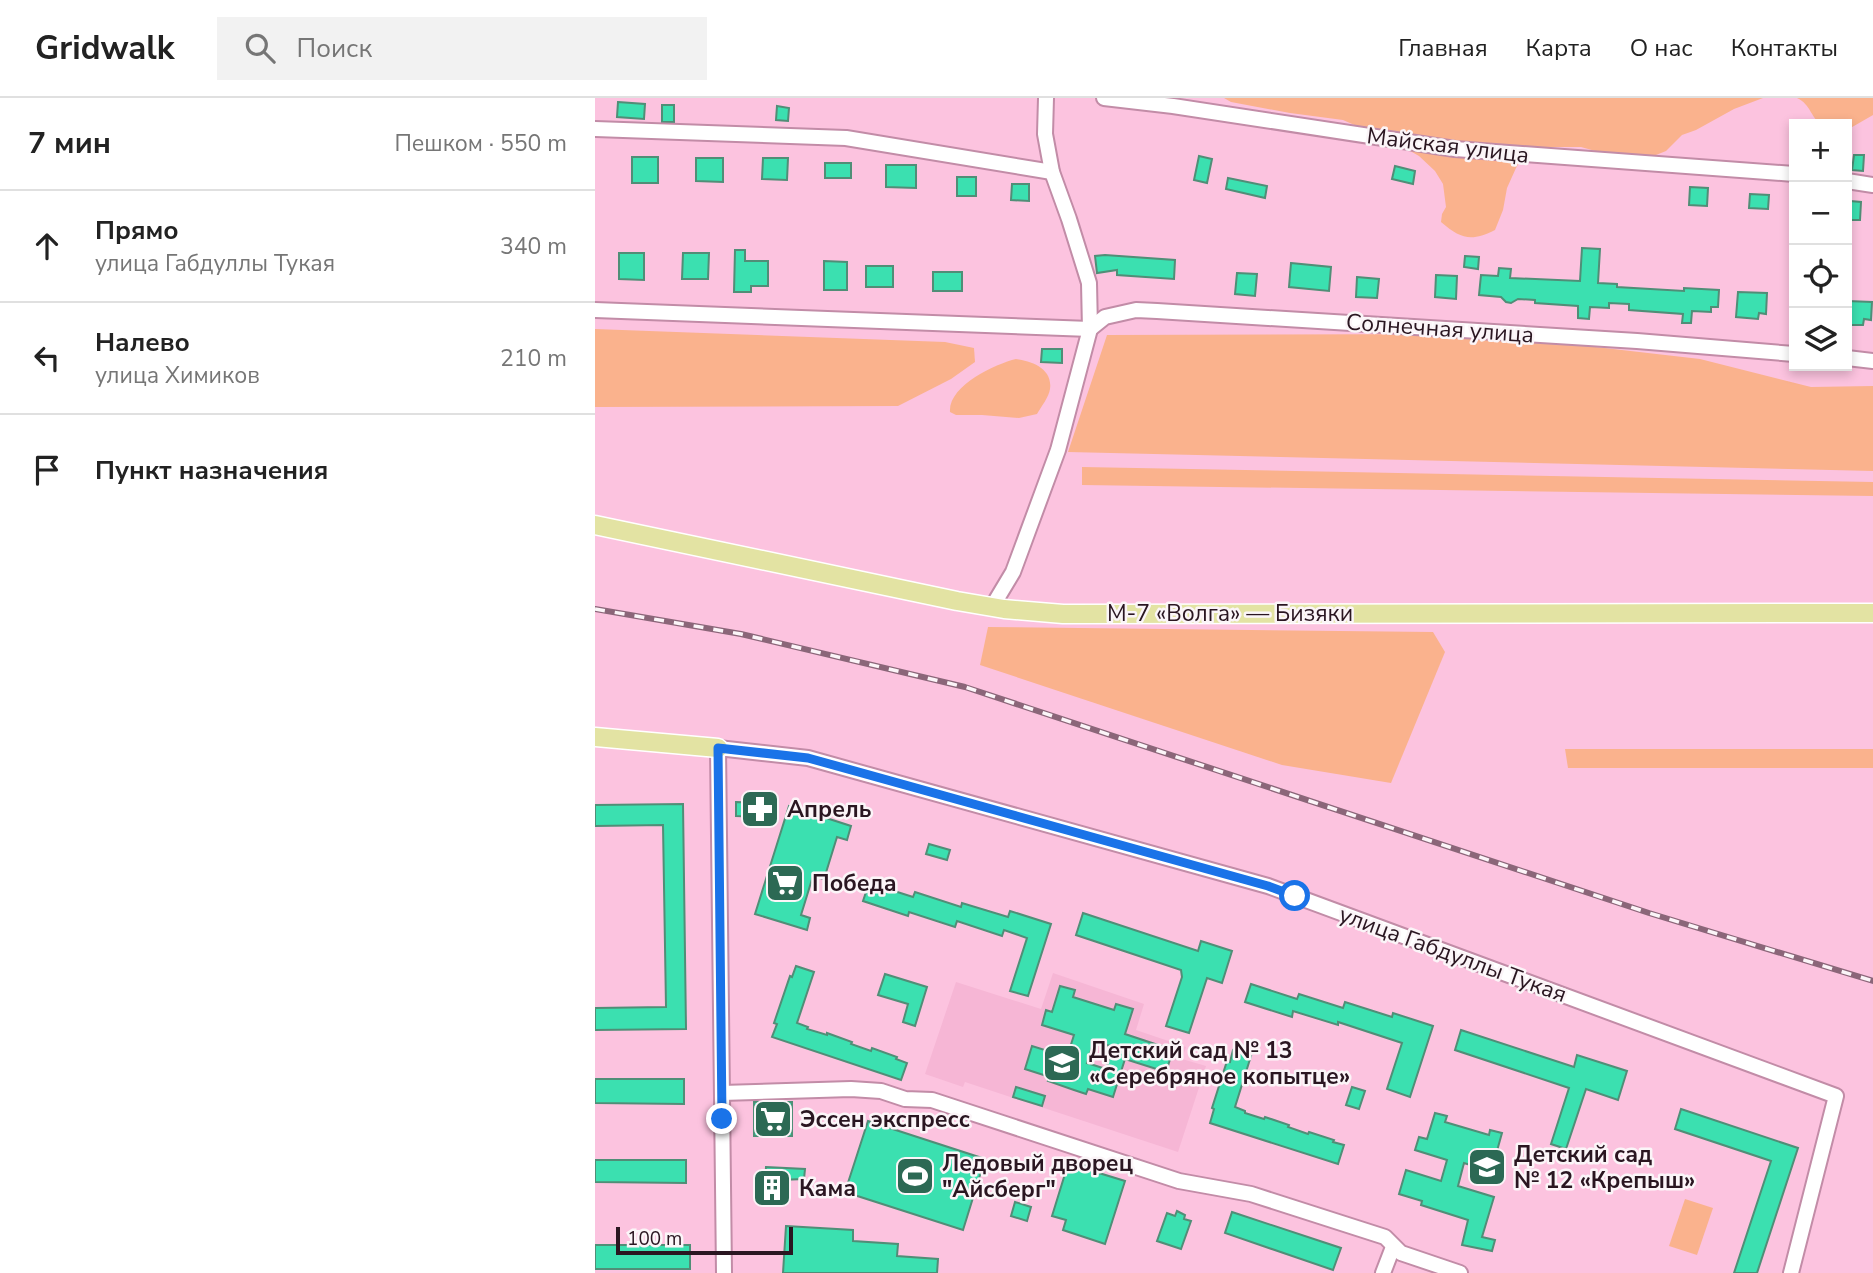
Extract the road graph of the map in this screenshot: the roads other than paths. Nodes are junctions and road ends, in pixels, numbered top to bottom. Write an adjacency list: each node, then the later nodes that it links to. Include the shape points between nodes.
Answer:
1 (1046, 98): 4 (street, via 1045,134)
2 (1104, 98): 5 (street, Майская улица, via 1455,149)
3 (595, 129): 4 (street, via 846,138)
4 (1052, 172): 9 (street, via 1089,283)
5 (1789, 174)
6 (1852, 182): 7 (street)
7 (1873, 185)
8 (595, 310): 9 (street)
9 (1090, 329): 10 (street, Солнечная улица, via 1105,317 1136,310); 14 (street, via 1058,450 1013,572)
10 (1789, 354)
11 (1852, 359): 12 (street)
12 (1873, 361)
13 (595, 525): 14 (main road, М-7 «Волга» — Бизяки)
14 (992, 607): 15 (main road, М-7 «Волга» — Бизяки, via 1063,614)
15 (1873, 613)
16 (595, 737): 17 (main road)
17 (718, 748): 18 (street); 23 (street, улица Габдуллы Тукая, via 808,758 1268,886 1836,1097)
18 (722, 1093): 19 (street, via 851,1090 932,1100 1179,1181 1251,1194 1385,1237); 20 (street)
19 (1394, 1247): 21 (street); 22 (street)
20 (724, 1273)
21 (1383, 1273)
22 (1460, 1273)
23 (1791, 1273)

